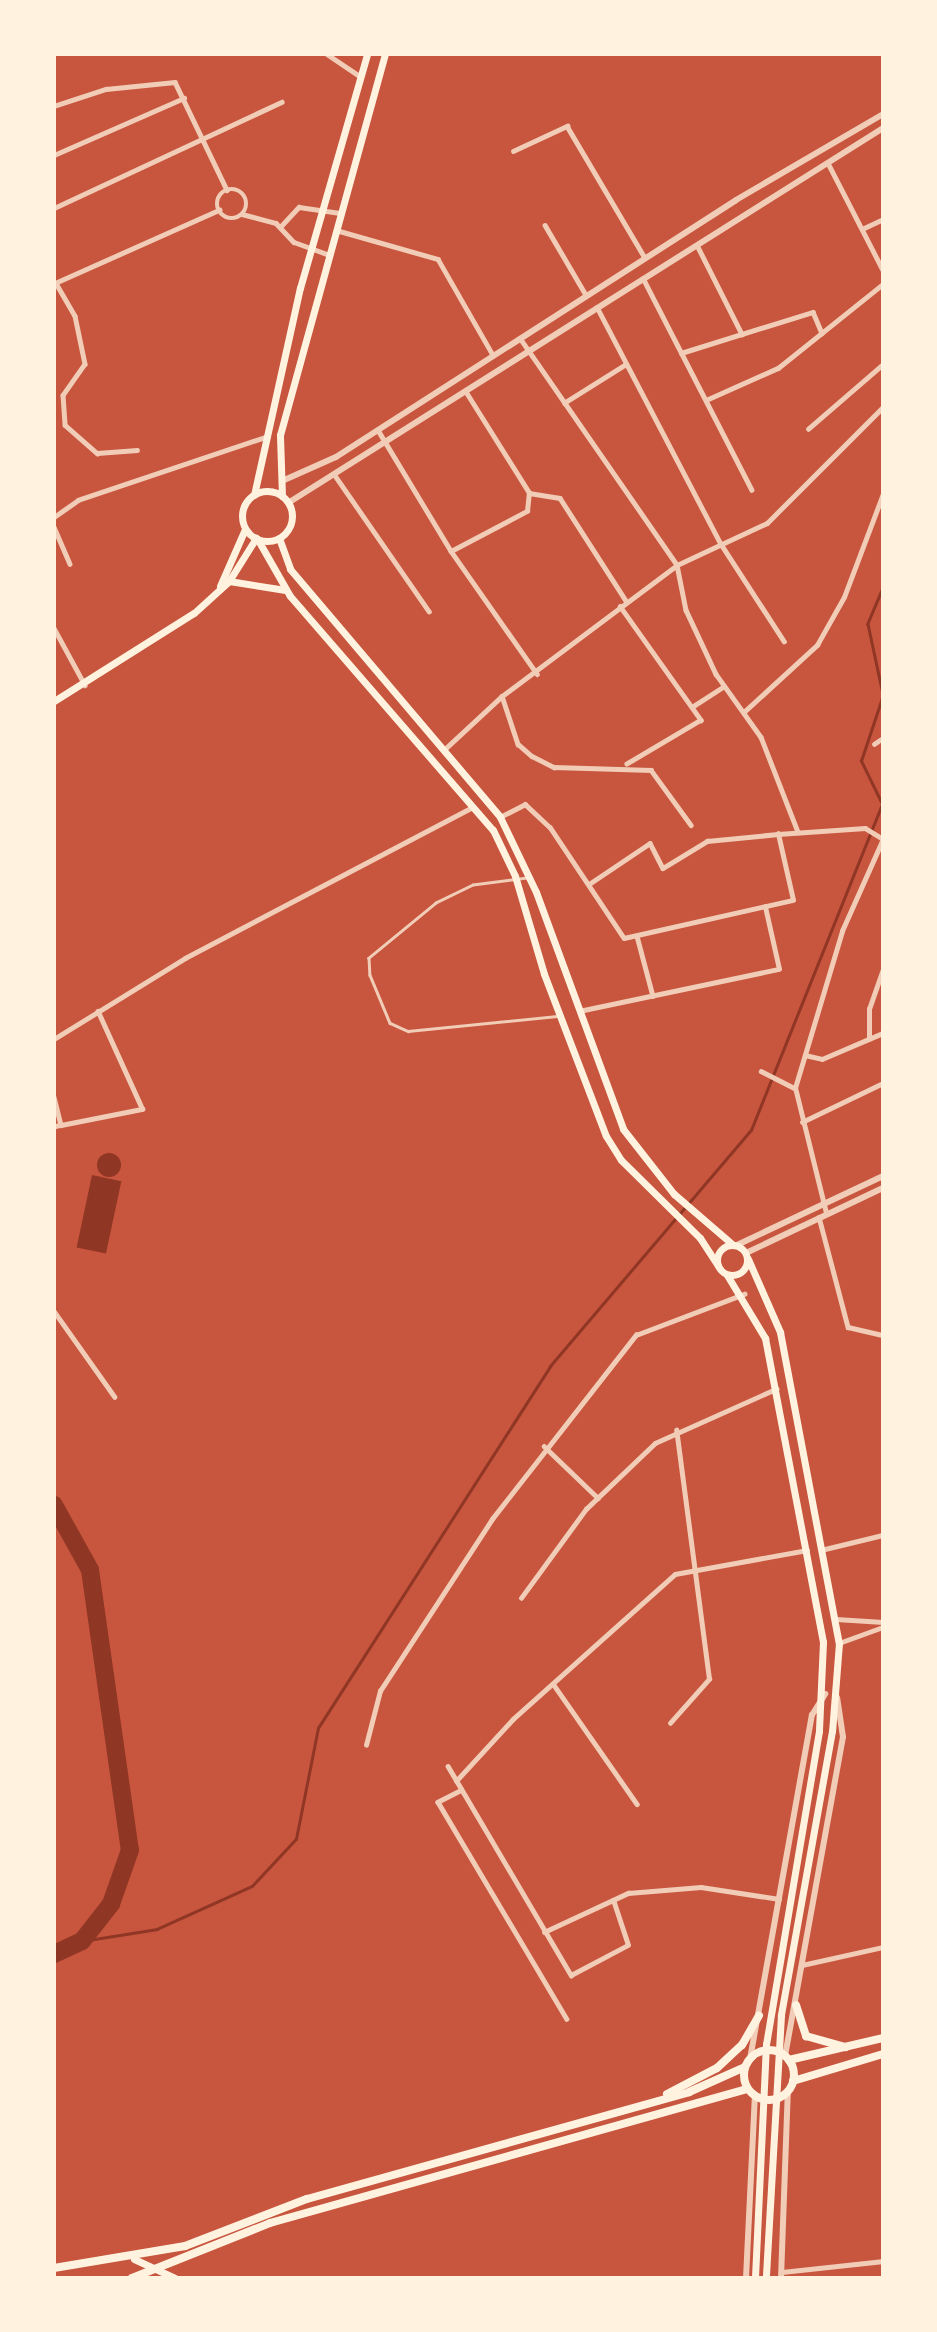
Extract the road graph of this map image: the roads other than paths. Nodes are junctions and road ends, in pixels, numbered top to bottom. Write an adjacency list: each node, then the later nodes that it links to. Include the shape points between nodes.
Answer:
1 (327, 54): 4 (street)
2 (368, 54): 4 (main road)
3 (385, 54): 18 (main road)
4 (361, 76): 16 (main road)
5 (184, 98): 7 (street, via 174,82 163,80); 10 (street); 12 (street)
6 (281, 102): 10 (street)
7 (54, 106)
8 (883, 114): 28 (street)
9 (883, 128): 13 (street)
10 (201, 136): 14 (street); 15 (street)
11 (513, 151): 28 (street, via 567,126)
12 (54, 155)
13 (827, 162): 23 (street); 25 (street)
14 (227, 190): 17 (street); 19 (street, via 245,196)
15 (54, 208)
16 (323, 208): 18 (street); 22 (street, via 299,207); 26 (main road)
17 (219, 210): 19 (street, via 229,218); 31 (street)
18 (341, 213): 24 (main road)
19 (243, 214): 22 (street)
20 (883, 219): 23 (street)
21 (545, 225): 33 (street)
22 (281, 226): 26 (street, via 294,242)
23 (862, 229): 29 (street)
24 (336, 230): 27 (main road); 40 (street, via 438,260)
25 (697, 244): 30 (street); 36 (street)
26 (311, 249): 27 (street); 49 (main road)
27 (329, 255): 53 (main road, via 280,435)
28 (645, 257): 33 (street)
29 (883, 270)
30 (643, 278): 34 (street); 39 (street)
31 (55, 283): 51 (street, via 75,316 85,364 63,395 65,425 97,453)
32 (883, 284): 35 (street)
33 (586, 295): 37 (street)
34 (596, 307): 38 (street); 41 (street)
35 (822, 333): 36 (street, via 813,312); 44 (street, via 778,368)
36 (742, 334): 39 (street)
37 (520, 338): 38 (street); 40 (street)
38 (528, 349): 43 (street); 45 (street)
39 (681, 353): 44 (street)
40 (493, 355): 48 (street)
41 (626, 364): 45 (street); 65 (street)
42 (883, 364): 47 (street)
43 (464, 390): 50 (street); 55 (street)
44 (706, 400): 54 (street)
45 (564, 403): 68 (street)
46 (883, 407): 65 (street, via 766,523)
47 (808, 429)
48 (378, 430): 50 (street); 53 (street)
49 (268, 436): 57 (main road); 60 (street, via 78,500)
50 (385, 441): 52 (street); 66 (street)
51 (137, 450)
52 (333, 474): 59 (street); 74 (street)
53 (282, 481): 58 (main road)
54 (752, 490)
55 (529, 492): 66 (street, via 527,511); 72 (street, via 560,498)
56 (883, 494): 83 (street, via 845,597 817,645)
57 (254, 495): 58 (main road); 62 (main road, via 242,514)
58 (282, 496): 59 (main road)
59 (288, 503): 63 (main road, via 290,526)
60 (54, 517)
61 (54, 527): 67 (street)
62 (245, 529): 64 (main road); 71 (main road)
63 (279, 538): 64 (main road); 86 (main road, via 297,579)
64 (257, 539): 69 (main road); 70 (main road)
65 (721, 544): 68 (street); 76 (street)
66 (451, 551): 77 (street)
67 (71, 564)
68 (677, 565): 72 (street); 79 (street, via 686,610)
69 (229, 581): 70 (main road); 71 (main road)
70 (285, 590): 88 (main road)
71 (216, 593): 78 (main road)
72 (626, 601): 73 (street)
73 (620, 606): 77 (street); 82 (street)
74 (429, 611)
75 (54, 628): 78 (street)
76 (784, 641)
77 (537, 674): 80 (street)
78 (85, 685): 81 (main road)
79 (724, 686): 82 (street); 83 (street)
80 (502, 696): 86 (street); 87 (street, via 518,744 532,756 554,767)
81 (54, 701)
82 (692, 707): 87 (street, via 698,725)
83 (745, 711): 91 (street)
84 (883, 738): 85 (street)
85 (874, 744)
86 (446, 748): 89 (main road)
87 (626, 765): 90 (street, via 651,770)
88 (475, 806): 94 (main road); 101 (street, via 185,958)
89 (499, 817): 95 (main road); 96 (street, via 525,804 550,827)
90 (691, 825)
91 (798, 832): 92 (street); 93 (street, via 865,828)
92 (778, 834): 96 (street, via 707,841 663,868 650,843); 97 (street, via 793,900)
93 (883, 839): 107 (street, via 842,931)
94 (515, 876): 95 (lane); 103 (main road); 103 (lane, via 436,903 369,958 370,975 390,1023 408,1031)
95 (531, 879): 102 (main road)
96 (589, 884): 98 (street, via 624,938)
97 (765, 907): 98 (street); 100 (street, via 779,970)
98 (637, 935): 100 (street)
99 (883, 969): 106 (street, via 869,1009)
100 (653, 996): 102 (street)
101 (98, 1012): 105 (street); 113 (street, via 142,1109)
102 (578, 1012): 120 (main road, via 623,1129 674,1194 709,1228)
103 (559, 1016): 122 (main road, via 606,1136 700,1238)
104 (883, 1033): 106 (street)
105 (54, 1039)
106 (869, 1039): 107 (street, via 822,1059)
107 (805, 1055): 110 (street)
108 (761, 1071): 110 (street)
109 (883, 1083): 112 (street)
110 (795, 1088): 112 (street)
111 (54, 1097): 113 (street)
112 (802, 1122): 117 (street)
113 (61, 1125): 114 (street)
114 (54, 1127)
115 (883, 1176): 117 (street)
116 (883, 1188): 118 (street)
117 (823, 1204): 118 (street); 120 (street)
118 (826, 1213): 119 (street)
119 (819, 1217): 121 (street); 126 (street, via 848,1327)
120 (735, 1245): 121 (main road); 122 (main road, via 719,1251)
121 (747, 1256): 123 (main road, via 742,1273); 133 (main road, via 780,1332)
122 (718, 1266): 123 (main road)
123 (727, 1275): 124 (main road)
124 (744, 1294): 127 (main road, via 765,1338); 130 (street, via 636,1335)
125 (54, 1311): 128 (street)
126 (883, 1335)
127 (777, 1388): 129 (street); 134 (main road)
128 (115, 1397)
129 (676, 1430): 131 (street); 135 (street)
130 (544, 1446): 131 (street); 144 (street, via 380,1692)
131 (598, 1498): 136 (street)
132 (883, 1535): 133 (street)
133 (825, 1549): 137 (main road)
134 (807, 1550): 135 (street); 141 (main road, via 823,1642)
135 (692, 1568): 140 (street, via 675,1573); 143 (street, via 709,1679)
136 (521, 1598)
137 (836, 1619): 138 (street); 139 (main road)
138 (883, 1625): 139 (street)
139 (839, 1643): 142 (main road)
140 (554, 1685): 146 (street); 148 (street)
141 (825, 1694): 149 (street, via 811,1715); 175 (main road, via 769,2013)
142 (837, 1697): 153 (street, via 843,1737); 176 (main road, via 781,2015)
143 (670, 1723)
144 (366, 1745)
145 (448, 1766): 146 (street)
146 (456, 1781): 147 (street)
147 (462, 1790): 151 (street); 156 (street, via 438,1802)
148 (636, 1804)
149 (780, 1899): 150 (street, via 701,1887); 155 (street)
150 (613, 1900): 151 (street); 151 (street, via 628,1945 576,1976)
151 (544, 1932)
152 (883, 1946): 153 (street)
153 (802, 1965): 154 (street)
154 (796, 2005): 158 (highway, via 806,2036); 160 (street)
155 (759, 2015): 161 (street); 166 (highway, via 742,2045 717,2068)
156 (567, 2019)
157 (883, 2038): 158 (highway)
158 (850, 2048): 160 (highway)
159 (883, 2054): 162 (highway)
160 (787, 2058): 161 (highway, via 767,2050); 162 (highway)
161 (747, 2063): 163 (highway); 166 (highway)
162 (793, 2081): 164 (highway)
163 (748, 2089): 165 (highway); 170 (highway, via 270,2223)
164 (788, 2091): 165 (highway, via 772,2100); 171 (street)
165 (755, 2096): 174 (street)
166 (652, 2102): 167 (highway, via 307,2199)
167 (134, 2259): 169 (highway); 170 (main road)
168 (883, 2261): 171 (street)
169 (54, 2268)
170 (157, 2269): 172 (highway); 173 (main road)
171 (782, 2275)
172 (132, 2278)
173 (175, 2278)
174 (746, 2278)
175 (755, 2278)
176 (766, 2278)

